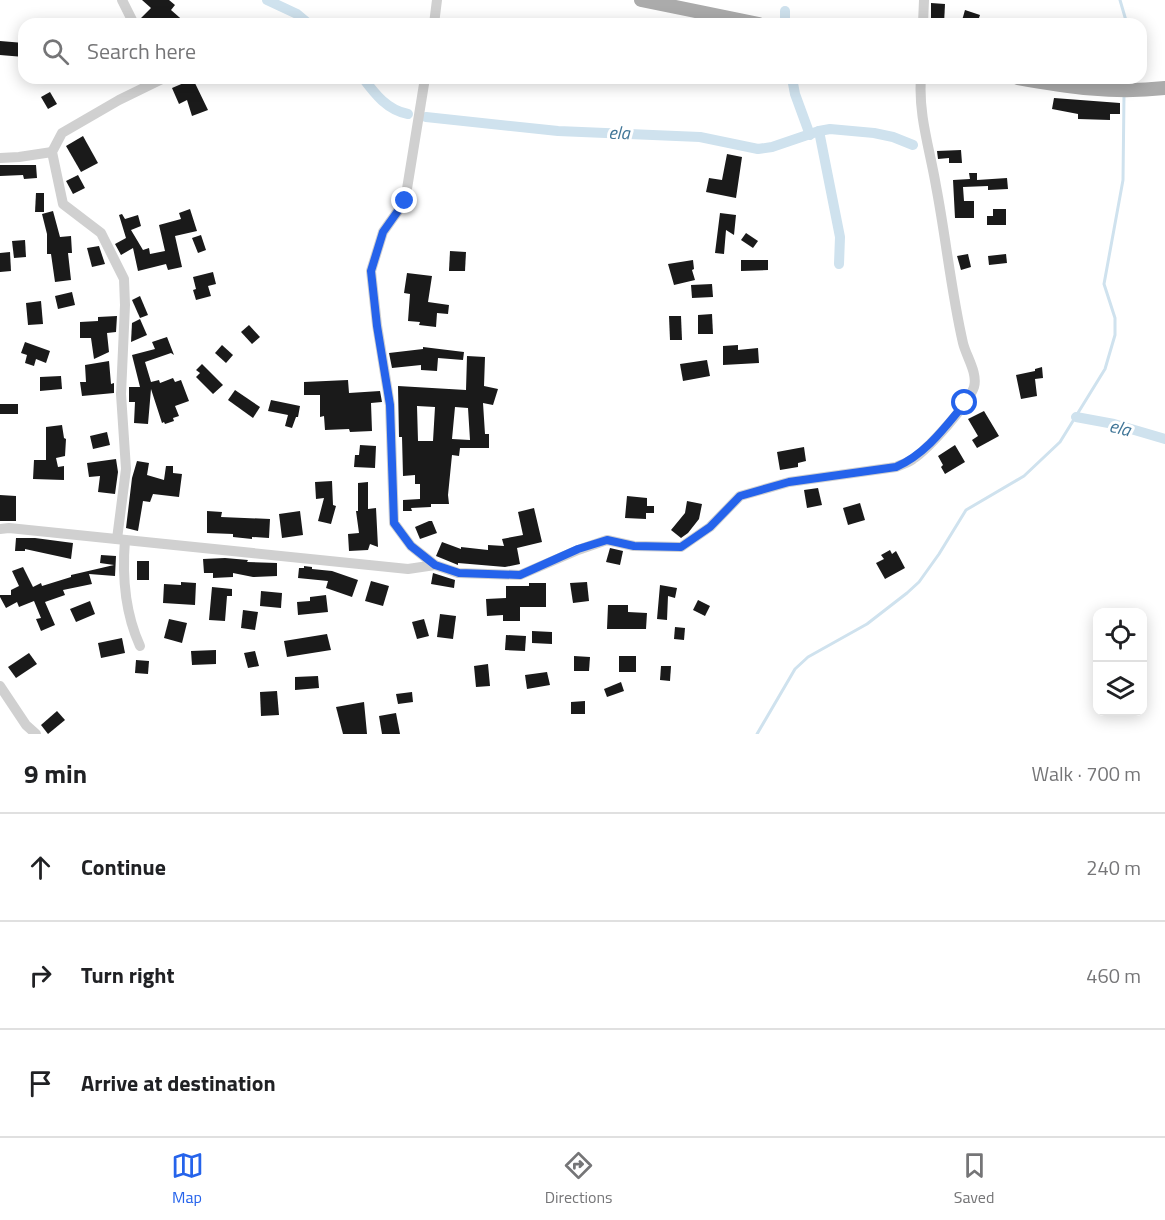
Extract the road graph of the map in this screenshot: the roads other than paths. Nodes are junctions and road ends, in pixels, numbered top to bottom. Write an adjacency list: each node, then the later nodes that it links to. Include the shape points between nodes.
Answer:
1 (122, 0): 5 (street)
2 (437, 0): 6 (street)
3 (641, 0): 7 (main road)
4 (924, 0): 8 (street)
5 (131, 18)
6 (435, 18)
7 (730, 18)
8 (923, 18)
9 (151, 84): 14 (street, via 62,133)
10 (424, 84): 18 (street, via 405,201 383,232 371,271 390,405 394,523 411,546)
11 (921, 84): 18 (street, via 949,272 975,383 965,403 934,440 912,460 896,467 789,482 740,496 710,527 681,547 634,546 607,540 520,575 459,573)
12 (1050, 84): 13 (main road, via 1118,92)
13 (1165, 88)
14 (52, 152): 15 (street); 17 (street, via 63,204 101,233 124,279 121,394 126,469)
15 (0, 158)
16 (0, 529): 17 (street)
17 (121, 540): 18 (street, via 408,569); 19 (street, via 126,598)
18 (435, 565)
19 (140, 646)
20 (0, 686): 21 (street)
21 (36, 734)

